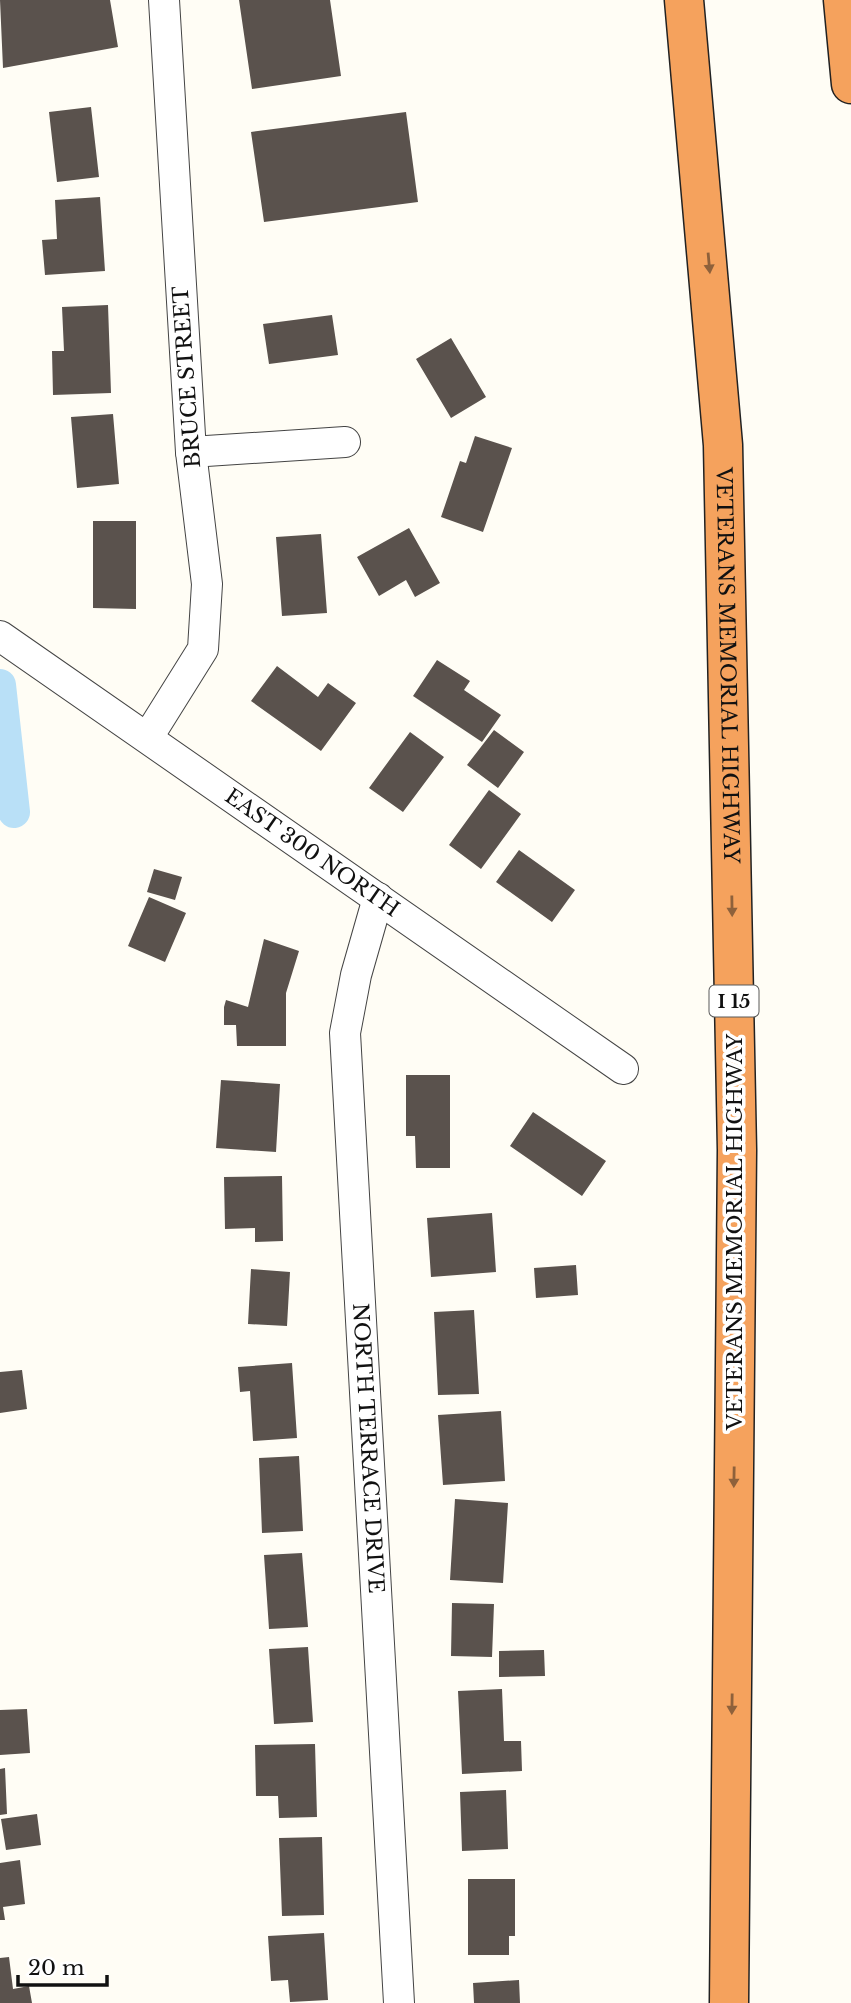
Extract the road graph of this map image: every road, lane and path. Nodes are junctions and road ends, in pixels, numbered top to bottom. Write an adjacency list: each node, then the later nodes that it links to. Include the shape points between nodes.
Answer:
1 (164, 0): 8 (street, BRUCE STREET)
2 (657, 0): 6 (highway)
3 (684, 0): 6 (highway, VETERANS MEMORIAL HIGHWAY / I 15)
4 (843, 0): 5 (highway)
5 (851, 84)
6 (705, 214): 14 (highway, VETERANS MEMORIAL HIGHWAY / I 15, one-way to 14, via 723,445 737,1150)
7 (345, 442): 8 (street)
8 (191, 452): 10 (street, BRUCE STREET, via 207,584 203,649)
9 (7, 640): 10 (street, EAST 300 NORTH)
10 (148, 737): 11 (street, EAST 300 NORTH)
11 (378, 898): 12 (street, EAST 300 NORTH); 13 (street, NORTH TERRACE DRIVE, via 345,1033)
12 (623, 1069)
13 (399, 2003)
14 (729, 2003)

